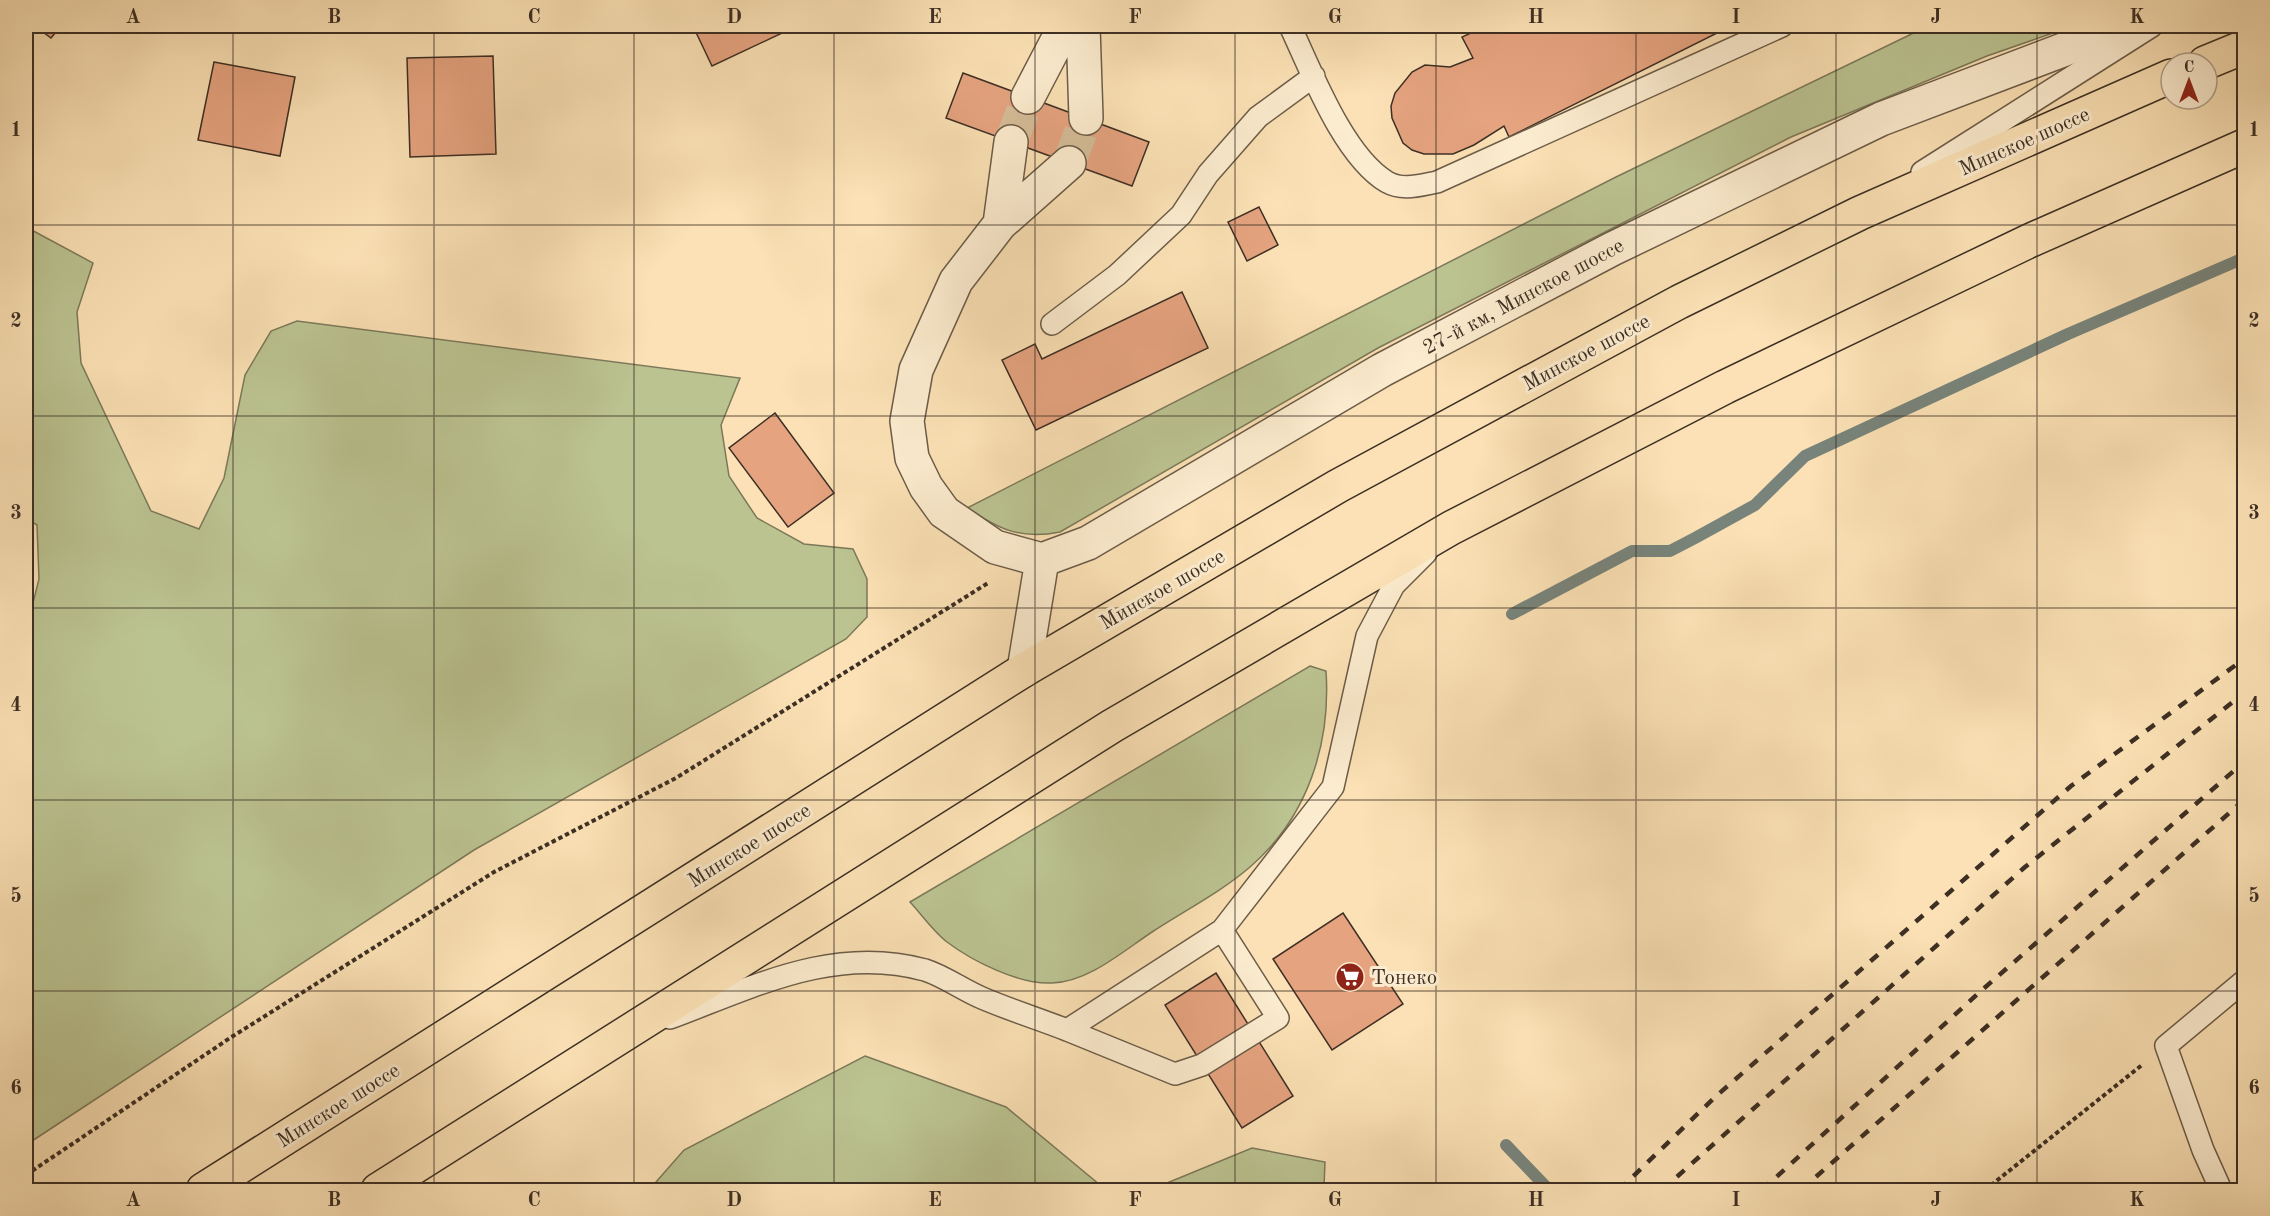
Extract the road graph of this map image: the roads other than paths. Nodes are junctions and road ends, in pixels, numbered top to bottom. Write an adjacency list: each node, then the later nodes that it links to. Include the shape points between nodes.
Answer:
1 (1065, 26): 11 (street)
2 (1083, 26): 12 (street)
3 (1290, 26): 9 (lane)
4 (1782, 26): 9 (lane, via 1437,182 1410,188 1388,183 1373,171 1334,122)
5 (2126, 26): 20 (street, 27-й км, Минское шоссе, via 1881,119 1612,249 1382,370 1088,543)
6 (2152, 26): 16 (lane)
7 (2244, 47): 8 (highway)
8 (2219, 57)
9 (1314, 76): 18 (lane, via 1258,117 1208,174 1181,215 1117,275)
10 (2159, 81): 16 (highway, Минское шоссе)
11 (1028, 97)
12 (1086, 118)
13 (1011, 142): 17 (street)
14 (2244, 146): 19 (highway, via 2018,246 1725,387)
15 (1069, 163): 17 (street)
16 (1860, 213): 21 (highway, Минское шоссе, via 1679,302 1349,481)
17 (1000, 224): 20 (street, via 956,281 916,370 907,421 910,449 926,487 944,512 995,547)
18 (1052, 324)
19 (1451, 528): 22 (lane, via 1394,585 1367,636 1333,787); 25 (highway, via 1112,726)
20 (1042, 560): 21 (street)
21 (1024, 670): 26 (highway, Минское шоссе)
22 (1222, 930): 24 (lane); 24 (lane, via 1278,1018 1202,1065 1175,1074)
23 (2244, 981): 28 (lane, via 2166,1046)
24 (1067, 1030): 25 (lane, via 982,999 927,971 884,962 842,962 797,971)
25 (619, 1037): 27 (highway)
26 (203, 1191)
27 (378, 1191)
28 (2221, 1191)

